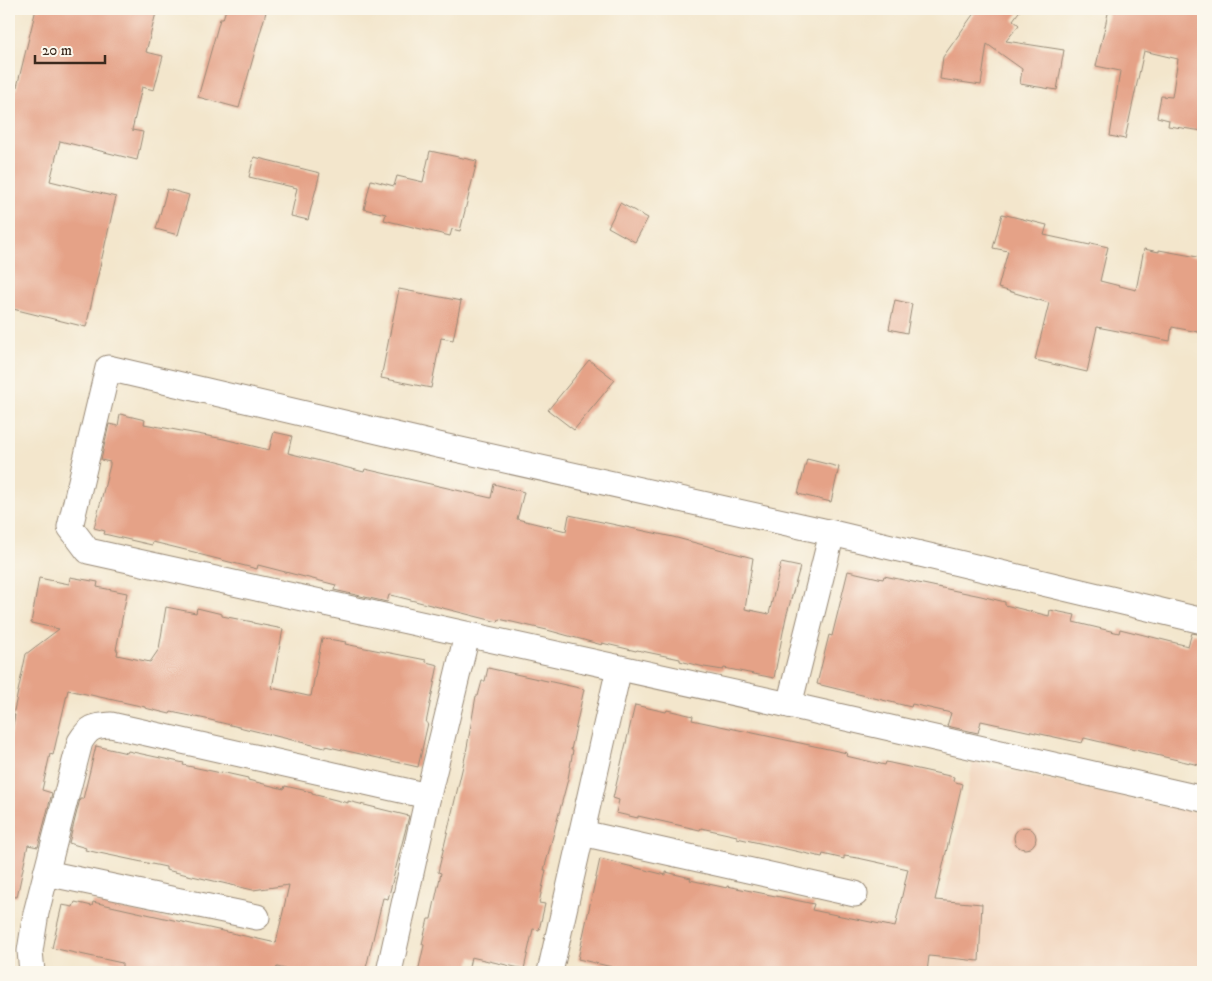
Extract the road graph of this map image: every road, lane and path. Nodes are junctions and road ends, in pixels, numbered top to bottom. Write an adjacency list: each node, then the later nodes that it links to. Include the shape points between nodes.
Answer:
1 (832, 533): 2 (street); 3 (street, via 108,368 70,527 88,552); 5 (street)
2 (1203, 621)
3 (467, 635): 4 (street); 6 (street)
4 (619, 668): 5 (street); 8 (street)
5 (789, 705): 7 (street)
6 (428, 796): 9 (street, via 111,726 97,726 87,731 80,742); 13 (street)
7 (1203, 800)
8 (582, 833): 10 (street); 14 (street)
9 (46, 873): 11 (street); 12 (street, via 30,951)
10 (855, 894)
11 (257, 917)
12 (32, 972)
13 (389, 972)
14 (550, 972)

